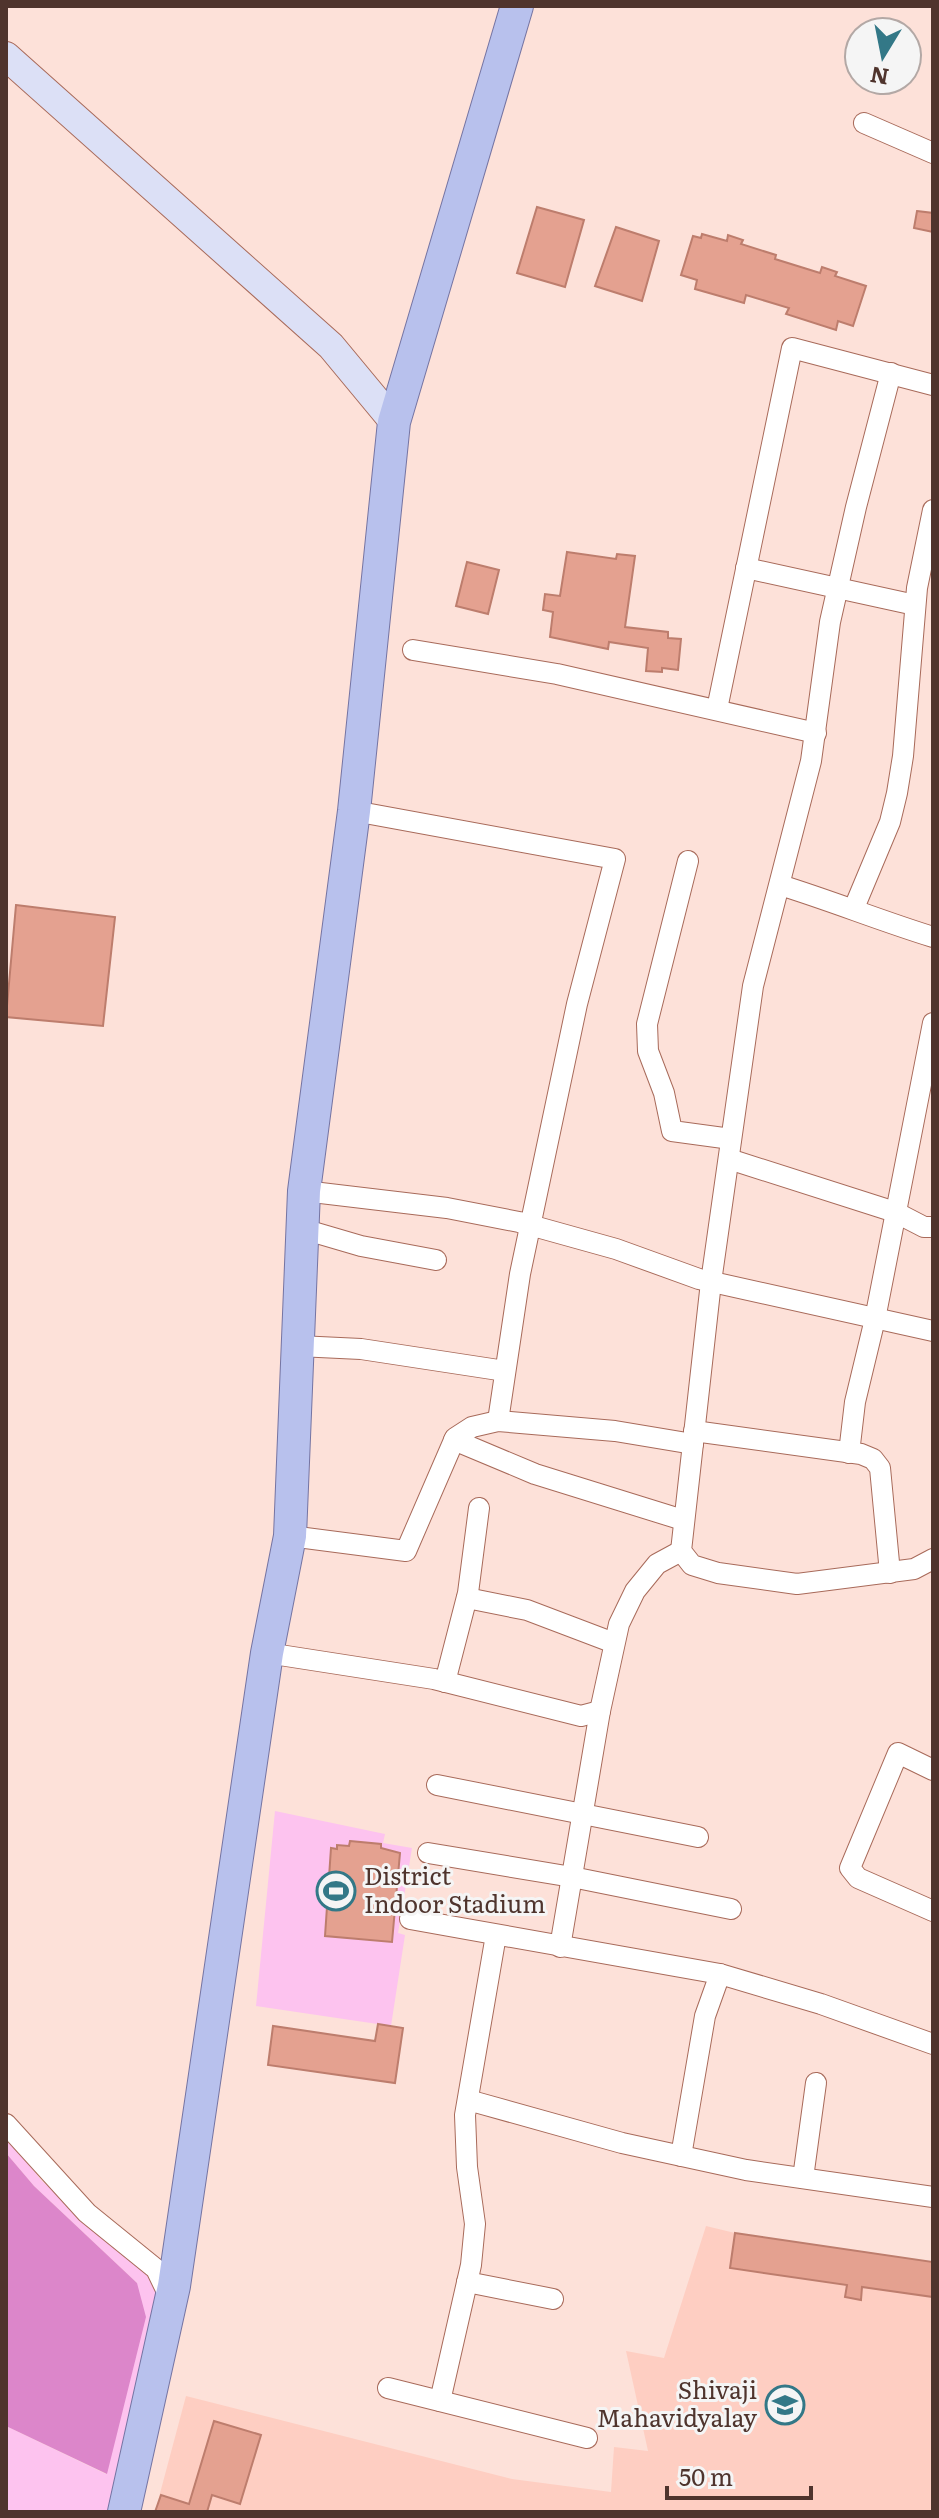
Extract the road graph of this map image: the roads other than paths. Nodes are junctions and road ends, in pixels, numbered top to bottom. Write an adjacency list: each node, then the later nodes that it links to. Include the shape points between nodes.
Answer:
1 (517, 6): 7 (main road)
2 (6, 56): 7 (main road, via 331,346)
3 (864, 123): 4 (street)
4 (933, 153)
5 (891, 373): 6 (street); 9 (street, via 792,348); 10 (street)
6 (933, 385)
7 (394, 422): 15 (main road)
8 (933, 510): 11 (street)
9 (746, 568): 10 (street); 13 (street)
10 (838, 587): 11 (street); 14 (street)
11 (915, 605): 18 (street, via 897,793)
12 (413, 650): 13 (street)
13 (717, 709): 14 (street)
14 (816, 733): 17 (street)
15 (354, 811): 22 (main road); 24 (street, via 615,859 577,1004)
16 (688, 861): 21 (street, via 647,1024 648,1051 672,1131)
17 (780, 885): 18 (street); 21 (street, via 753,986)
18 (854, 908): 19 (street)
19 (933, 937)
20 (933, 1023): 23 (street)
21 (730, 1149): 23 (street); 28 (street)
22 (304, 1191): 24 (street, via 447,1208); 26 (main road)
23 (895, 1212): 25 (street); 29 (street)
24 (530, 1226): 28 (street); 32 (street)
25 (933, 1227)
26 (303, 1229): 27 (street); 31 (main road)
27 (436, 1260)
28 (711, 1282): 29 (street); 34 (street)
29 (875, 1319): 30 (street); 36 (street)
30 (933, 1331)
31 (298, 1346): 32 (street, via 361,1349); 39 (main road)
32 (505, 1371): 33 (street)
33 (498, 1421): 34 (street); 35 (street, via 472,1427)
34 (693, 1437): 36 (street); 38 (street)
35 (454, 1440): 38 (street, via 535,1474); 39 (street, via 406,1551)
36 (849, 1453): 42 (street, via 873,1459 880,1468)
37 (479, 1508): 43 (street)
38 (683, 1520): 40 (street)
39 (290, 1536): 45 (main road)
40 (681, 1551): 42 (street, via 692,1565 718,1573 797,1584); 44 (street, via 657,1564 635,1591)
41 (933, 1559): 42 (street)
42 (890, 1573)
43 (467, 1598): 44 (street, via 527,1610); 46 (street)
44 (614, 1643): 47 (street)
45 (267, 1653): 46 (street); 69 (main road)
46 (445, 1682): 47 (street, via 581,1716)
47 (600, 1711): 50 (street)
48 (933, 1770): 55 (street, via 898,1753 850,1868 858,1878)
49 (437, 1785): 50 (street)
50 (582, 1815): 51 (street); 53 (street)
51 (698, 1837)
52 (428, 1853): 53 (street)
53 (572, 1877): 54 (street); 58 (street)
54 (731, 1909)
55 (933, 1911)
56 (410, 1919): 57 (street)
57 (496, 1935): 58 (street); 62 (street)
58 (560, 1947): 59 (street)
59 (720, 1974): 60 (street); 64 (street, via 705,2016)
60 (933, 2044)
61 (816, 2083): 65 (street)
62 (468, 2100): 64 (street); 67 (street, via 467,2167 475,2224)
63 (6, 2124): 69 (street, via 87,2213 156,2269)
64 (681, 2156): 65 (street)
65 (803, 2178): 66 (street)
66 (933, 2197)
67 (467, 2282): 68 (street); 71 (street)
68 (553, 2299)
69 (171, 2300): 73 (main road)
70 (388, 2388): 71 (street)
71 (440, 2401): 72 (street)
72 (587, 2438)
73 (124, 2512)

